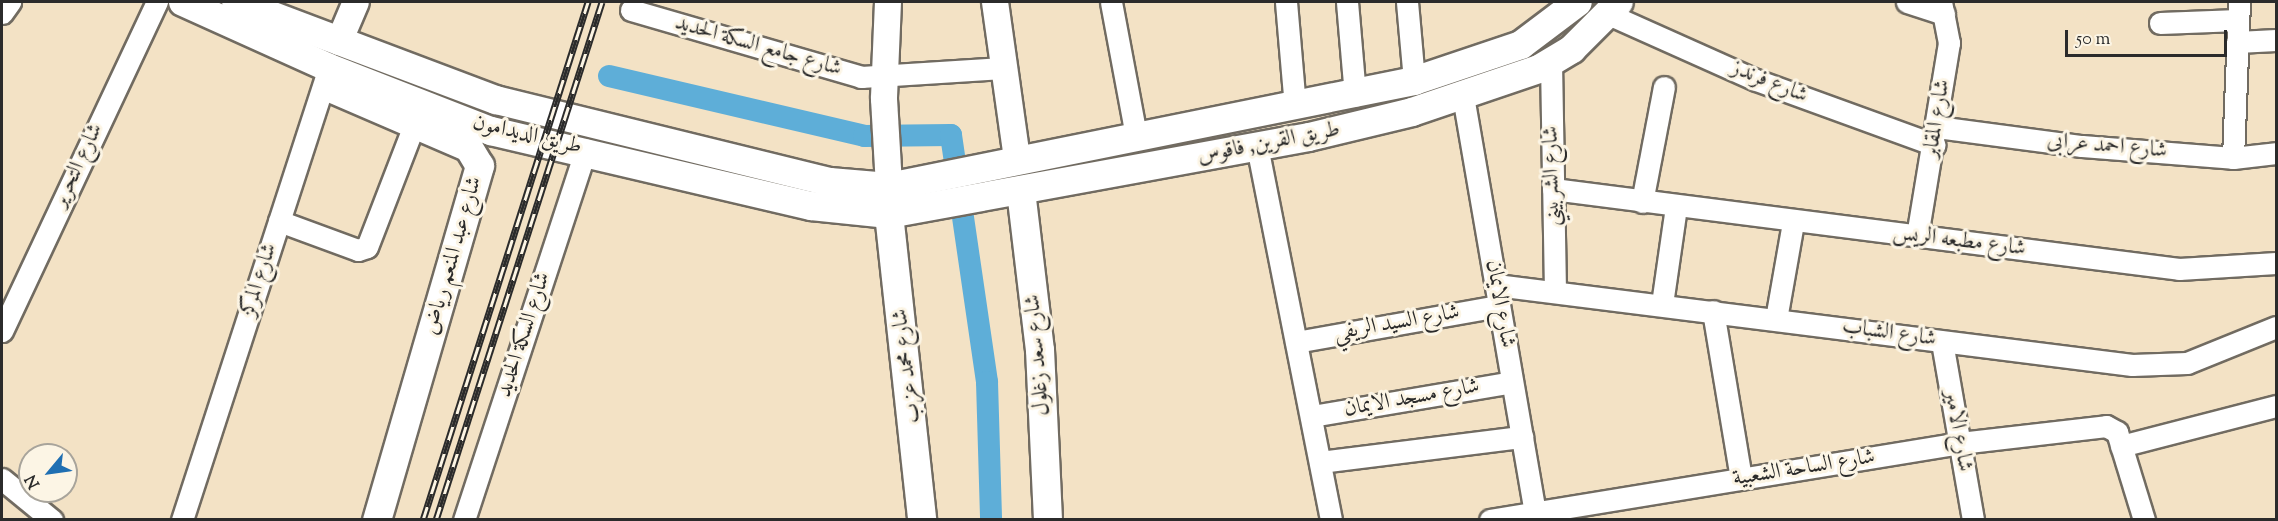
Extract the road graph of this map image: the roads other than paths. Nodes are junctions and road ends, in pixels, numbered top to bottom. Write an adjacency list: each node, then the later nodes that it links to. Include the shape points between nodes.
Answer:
1 (10, 2): 19 (street)
2 (157, 2): 60 (street, شارع التحرير)
3 (183, 2): 16 (main road, طريق الديدامون)
4 (236, 2): 23 (main road, طريق الديدامون)
5 (356, 2): 23 (street)
6 (888, 2): 30 (street)
7 (994, 2): 26 (street)
8 (1111, 2): 35 (street)
9 (1286, 2): 33 (street)
10 (1347, 2): 31 (street)
11 (1407, 2): 28 (street)
12 (1578, 2): 20 (main road, طريق القرين, فاقوس)
13 (1907, 2): 15 (street)
14 (1612, 7): 25 (main road, طريق القرين, فاقوس); 36 (street, شارع فرندز, via 1756,80)
15 (1942, 8): 36 (street, شارع المقابر, via 1949,42)
16 (213, 9): 27 (main road, طريق الديدامون)
17 (631, 10): 30 (street, شارع جامع السكة الحديد)
18 (2238, 11): 21 (street); 24 (street)
19 (2, 13)
20 (1548, 15): 28 (main road, طريق القرين, فاقوس, via 1521,45)
21 (2160, 23)
22 (2277, 40): 24 (street)
23 (339, 42): 27 (street, شارع المركز); 40 (main road, طريق الديدامون, via 496,100)
24 (2237, 42): 41 (street)
25 (1551, 62): 32 (main road, طريق القرين, فاقوس); 44 (street, شارع الشربيني)
26 (1003, 68): 30 (street, شارع جامع السكة الحديد); 42 (street)
27 (326, 77): 34 (main road, شارع عبد المنعم رياض); 38 (main road, طريق الديدامون, via 491,131); 49 (street, شارع المركز)
28 (1414, 81): 31 (main road, طريق القرين, فاقوس)
29 (1664, 87): 47 (street)
30 (884, 89): 45 (street)
31 (1354, 96): 33 (main road, طريق القرين, فاقوس)
32 (1463, 96): 37 (main road, طريق القرين, فاقوس, via 1361,126); 53 (street, شارع الايمان)
33 (1294, 107): 35 (main road, طريق القرين, فاقوس)
34 (414, 125): 49 (street, via 367,247 358,250); 75 (main road, شارع عبد المنعم رياض, via 469,148 480,166)
35 (1136, 136): 42 (main road, طريق القرين, فاقوس)
36 (1936, 136): 41 (street, شارع احمد عرابى); 51 (street, شارع المقابر)
37 (1257, 146): 46 (main road, طريق القرين, فاقوس); 61 (street)
38 (586, 150): 43 (main road, طريق الديدامون); 76 (street, شارع السكة الحديد)
39 (2277, 153): 41 (street, شارع احمد عرابى)
40 (724, 155): 43 (main road); 45 (main road, طريق الديدامون, via 830,182)
41 (2233, 158)
42 (1017, 159): 45 (main road, طريق القرين, فاقوس)
43 (716, 182): 45 (main road, طريق الديدامون, via 811,206)
44 (1553, 189): 47 (street, شارع مطبعه الريس); 54 (street, شارع الشربيني)
45 (898, 191): 46 (main road, طريق القرين, فاقوس, via 993,196); 77 (main road, شارع محمد عزب)
46 (1021, 191): 78 (main road, شارع سعد زغلول, via 1040,350)
47 (1642, 202): 48 (street, شارع مطبعه الريس)
48 (1676, 207): 50 (street, شارع مطبعه الريس); 55 (street)
49 (279, 221): 74 (street, شارع المركز)
50 (1793, 223): 51 (street, شارع مطبعه الريس); 58 (street)
51 (1917, 237): 52 (street, شارع مطبعه الريس, via 2179,269)
52 (2277, 263)
53 (1496, 285): 54 (street, شارع الشباب); 56 (street, شارع الايمان)
54 (1555, 291): 55 (street, شارع الشباب)
55 (1662, 304): 57 (street, شارع الشباب)
56 (1499, 306): 61 (street, شارع السيد الريفي); 63 (street, شارع الايمان)
57 (1713, 311): 58 (street, شارع الشباب); 71 (street)
58 (1776, 319): 62 (street, شارع الشباب)
59 (2277, 327): 62 (street, شارع الشباب, via 2212,355 2162,366)
60 (2, 331)
61 (1296, 342): 65 (street)
62 (1942, 342): 68 (street, شارع الامير)
63 (1512, 382): 65 (street, شارع مسجد الايمان); 66 (street, شارع الايمان)
64 (2277, 406): 67 (street, شارع الساحة الشعبية)
65 (1312, 416): 69 (street)
66 (1522, 437): 69 (street); 72 (street, شارع الايمان)
67 (2119, 439): 68 (street, شارع الساحة الشعبية, via 2106,426); 82 (street)
68 (1959, 443): 71 (street, شارع الساحة الشعبية); 81 (street, شارع الامير)
69 (1320, 462): 79 (street)
70 (2, 479): 73 (street)
71 (1742, 479): 72 (street, شارع الساحة الشعبية)
72 (1534, 512): 80 (street, شارع الساحة الشعبية)
73 (52, 519)
74 (182, 519)
75 (377, 519)
76 (464, 519)
77 (922, 519)
78 (1048, 519)
79 (1331, 519)
80 (1490, 519)
81 (1973, 519)
82 (2144, 519)

